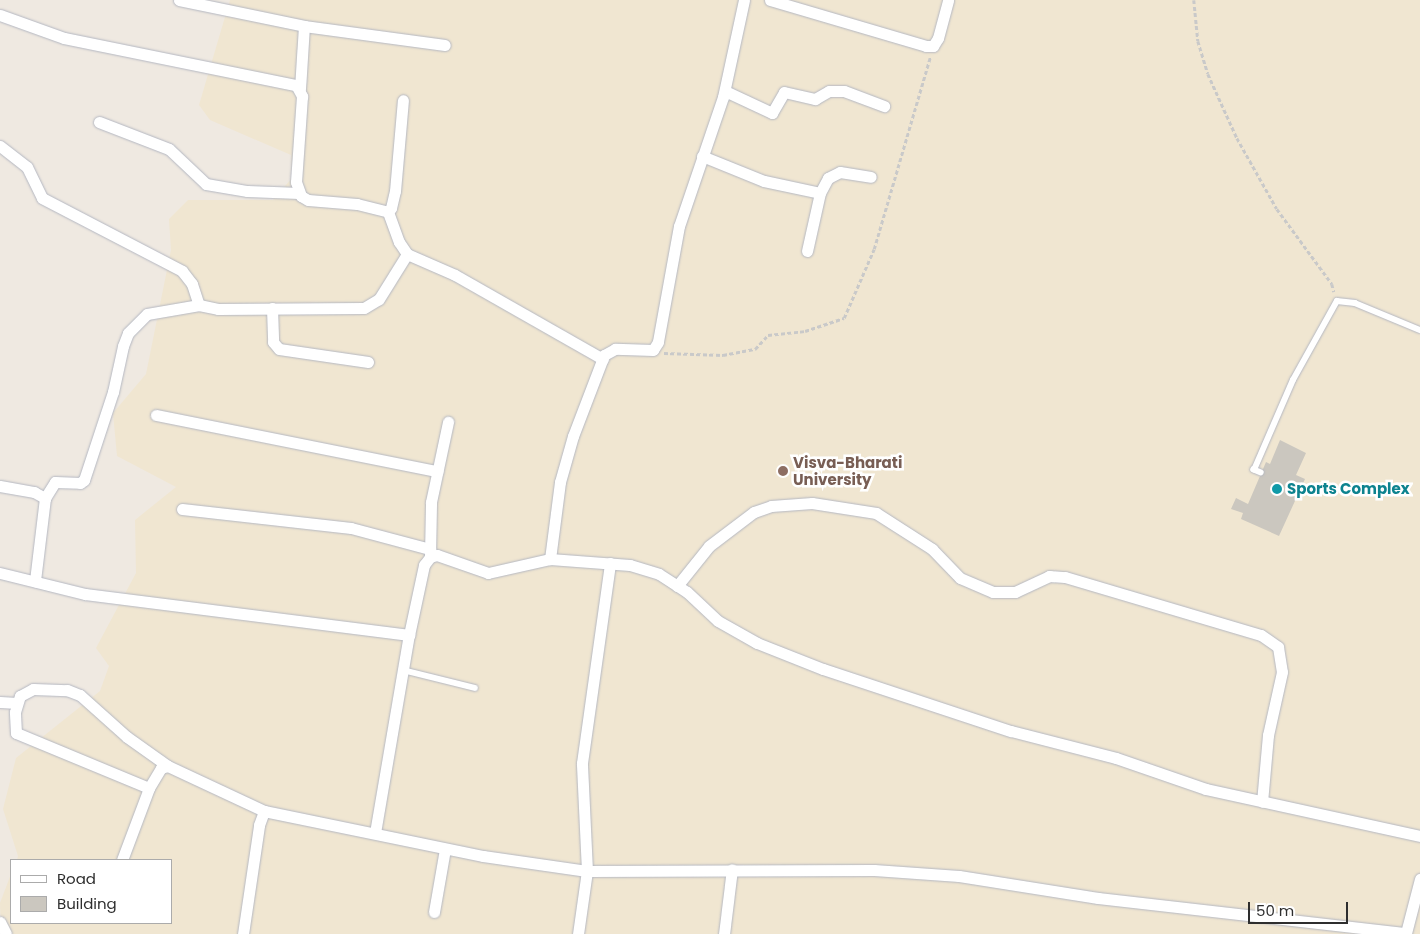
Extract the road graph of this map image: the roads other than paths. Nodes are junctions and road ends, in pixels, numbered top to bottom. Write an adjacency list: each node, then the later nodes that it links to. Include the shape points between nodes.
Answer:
1 (179, 0): 7 (street)
2 (744, 0): 10 (street)
3 (770, 0): 5 (street)
4 (948, 0): 5 (street, via 941,30 933,46)
5 (812, 6)
6 (0, 15): 9 (street, via 64,38 196,67 289,81)
7 (304, 26): 8 (street); 9 (street)
8 (445, 45)
9 (300, 89): 17 (street, via 302,116 296,182)
10 (725, 91): 12 (street, via 767,113 776,110 784,92 816,98 829,91 844,91); 15 (street)
11 (403, 100): 19 (street, via 393,203)
12 (884, 106)
13 (99, 122): 17 (street, via 169,149 206,184 247,191)
14 (0, 146): 22 (street, via 27,167 42,198 182,271 192,284)
15 (702, 156): 18 (street, via 764,181); 25 (street, via 679,226 658,342 652,350 608,351)
16 (871, 177): 18 (street, via 832,173)
17 (299, 193): 19 (street, via 308,200 357,204)
18 (820, 193): 20 (street)
19 (388, 212): 21 (street)
20 (807, 250)
21 (407, 254): 23 (street, via 374,304 364,308); 25 (street, via 455,275)
22 (199, 305): 23 (street, via 218,309); 32 (street, via 156,311 136,323 123,346 113,392 84,480 80,483 55,482)
23 (272, 308): 26 (street, via 273,342 279,349)
24 (1420, 330): 30 (lane, via 1355,303 1337,300 1281,407 1254,470)
25 (603, 359): 35 (street, via 573,436 560,482)
26 (368, 362)
27 (156, 415): 29 (street)
28 (448, 422): 29 (street)
29 (437, 471): 34 (street, via 431,502)
30 (1261, 473)
31 (0, 486): 32 (street, via 34,492)
32 (45, 498): 38 (street)
33 (182, 509): 34 (street, via 351,528)
34 (430, 553): 35 (street, via 488,573); 40 (street, via 424,565)
35 (550, 559): 36 (street)
36 (610, 564): 39 (street, via 630,565 659,574); 54 (street, via 582,763)
37 (0, 573): 38 (street)
38 (35, 581): 40 (street, via 85,594)
39 (677, 586): 47 (street, via 726,626 757,644 823,669 1011,731 1116,758 1206,789); 47 (street, via 708,546 754,512 771,506 812,503 876,513 932,549 960,578 993,592 1015,592 1049,576 1066,577 1261,635 1278,647 1282,672 1268,735)
40 (409, 634): 41 (street)
41 (403, 670): 42 (lane); 49 (street)
42 (475, 688)
43 (0, 702): 44 (street)
44 (17, 703): 45 (street, via 26,690 33,688 67,690 80,695 127,737); 46 (street, via 15,729 20,736)
45 (168, 766): 46 (street, via 161,768); 48 (street)
46 (149, 788): 52 (street)
47 (1262, 802): 50 (street)
48 (264, 811): 49 (street); 57 (street, via 259,825)
49 (374, 833): 51 (street)
50 (1420, 836)
51 (445, 849): 54 (street); 56 (street)
52 (122, 859)
53 (732, 869): 54 (street); 55 (street, via 874,870 959,876 1098,898 1406,933); 59 (street)
54 (587, 871): 58 (street)
55 (1420, 879)
56 (434, 912)
57 (244, 934)
58 (578, 934)
59 (724, 934)

